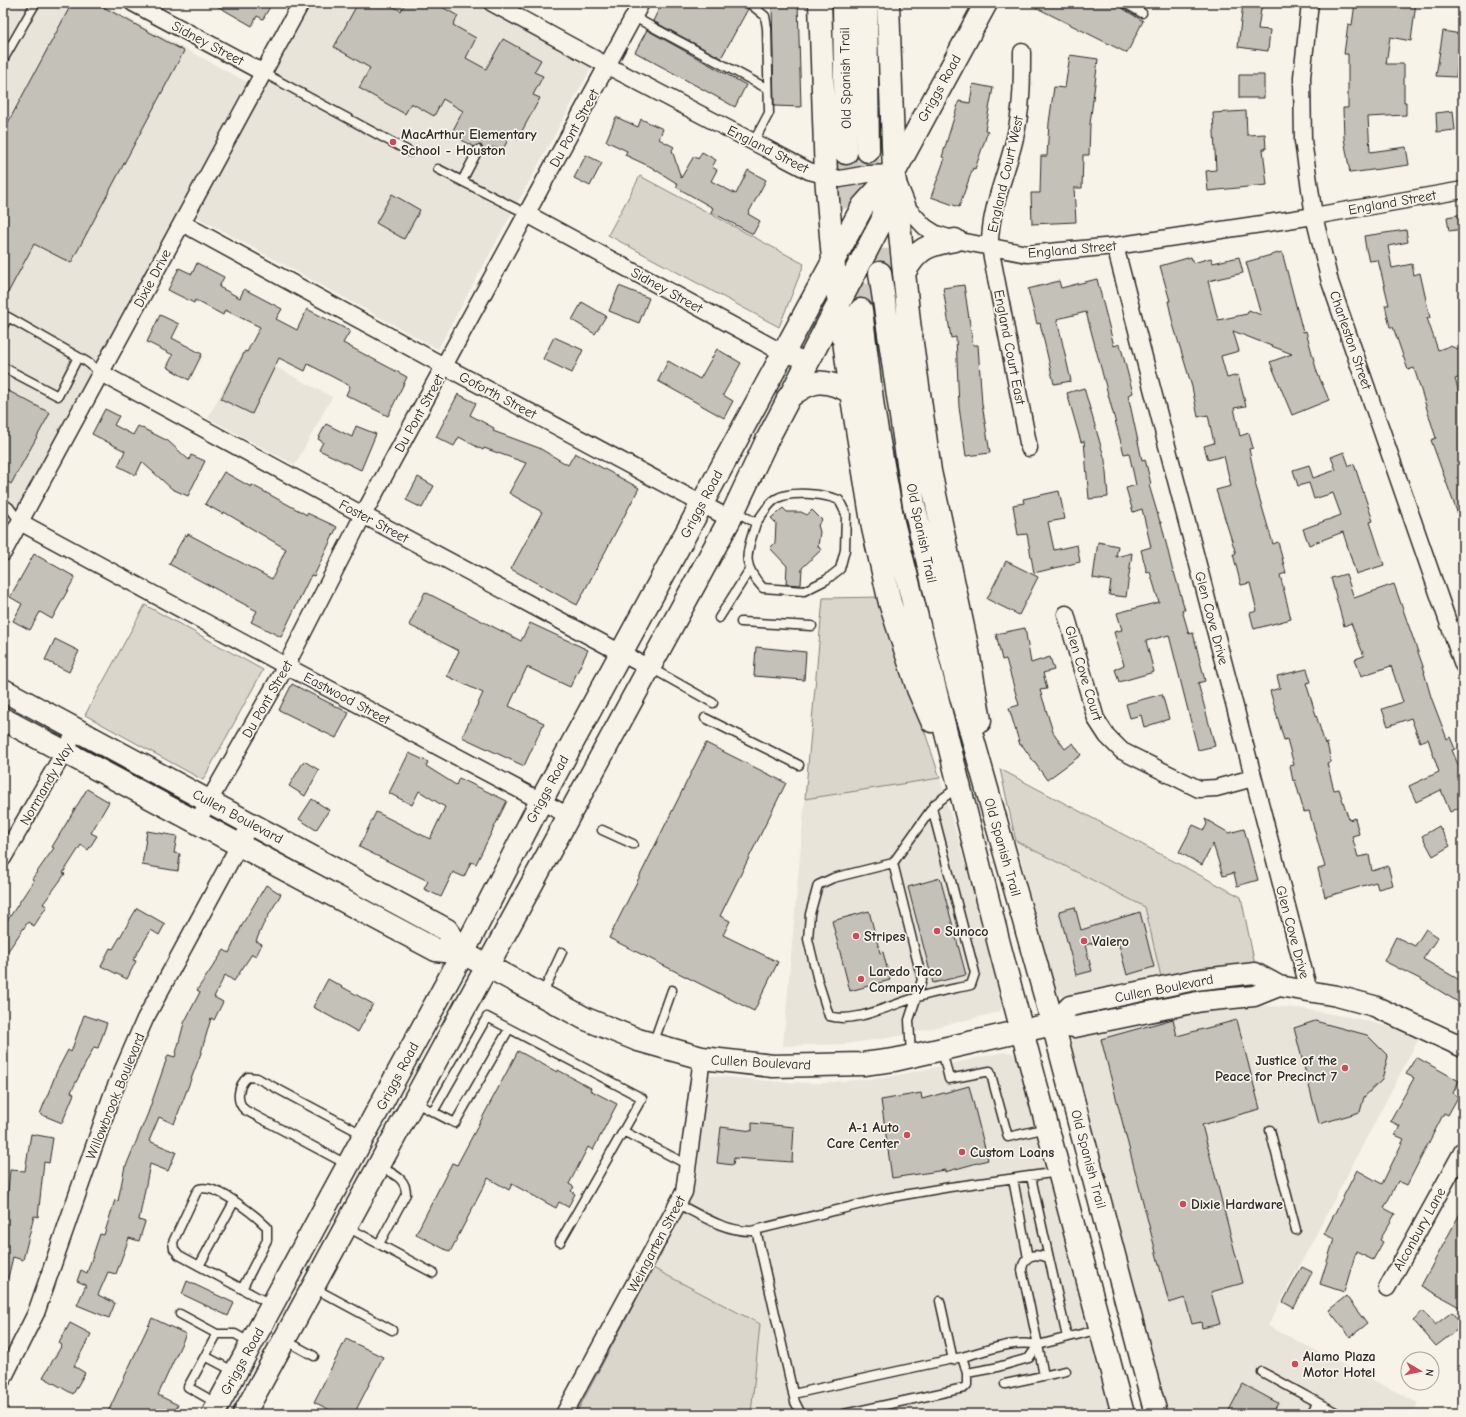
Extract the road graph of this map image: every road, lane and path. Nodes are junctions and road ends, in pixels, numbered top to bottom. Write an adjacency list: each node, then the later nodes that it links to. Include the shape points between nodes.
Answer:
1 (133, 3): 18 (street, Sidney Street)
2 (301, 3): 18 (street, Dixie Drive)
3 (492, 3): 17 (street, England Street)
4 (749, 3): 19 (lane, via 765,16)
5 (820, 3): 27 (main road)
6 (844, 3): 24 (main road, Old Spanish Trail)
7 (866, 3): 23 (main road, Old Spanish Trail)
8 (888, 3): 26 (main road)
9 (986, 3): 26 (main road, Griggs Road)
10 (1125, 3): 14 (lane)
11 (1310, 3): 31 (street, Charleston Street, via 1302,77 1303,141)
12 (35, 4): 16 (lane)
13 (638, 10): 17 (street, Du Pont Street); 19 (lane)
14 (1142, 13)
15 (1022, 52): 35 (street, England Court West, via 1022,91 1017,129 989,229)
16 (3, 60)
17 (608, 66): 20 (street, England Street); 30 (street, Du Pont Street)
18 (262, 72): 22 (lane); 32 (street, Dixie Drive)
19 (768, 88): 20 (lane, via 769,113)
20 (753, 143): 27 (street, England Street, via 809,171)
21 (478, 150): 28 (lane)
22 (410, 152)
23 (868, 152)
24 (846, 153)
25 (438, 169): 28 (lane)
26 (894, 173): 27 (street, England Street, via 840,179); 33 (street, England Street, via 909,210 925,228); 36 (main road, Griggs Road, via 863,206); 38 (main road); 39 (main road, Griggs Road, via 882,221)
27 (826, 176): 36 (main road)
28 (462, 181): 30 (lane)
29 (1463, 190): 31 (street, England Street)
30 (527, 214): 42 (street, Sidney Street); 45 (street, Du Pont Street)
31 (1314, 216): 34 (street, England Street); 64 (street, Charleston Street, via 1330,282)
32 (182, 223): 45 (street, Goforth Street); 47 (street, Dixie Drive)
33 (955, 240): 35 (street, England Street); 38 (main road, via 933,244 919,251)
34 (1114, 246): 35 (street, England Street, via 1027,254); 76 (street, Glen Cove Drive)
35 (990, 247): 50 (street, England Court East)
36 (833, 260): 39 (main road); 42 (main road, Griggs Road)
37 (880, 273): 75 (main road, Old Spanish Trail, via 914,505 956,679)
38 (904, 273): 75 (main road, via 930,472 980,714)
39 (840, 304): 44 (main road, Griggs Road); 48 (main road)
40 (860, 310): 73 (main road, Old Spanish Trail, via 873,408 893,522)
41 (3, 326): 43 (lane, via 8,317)
42 (783, 353): 44 (street, Sidney Street); 52 (main road, Griggs Road)
43 (78, 357): 46 (lane, via 58,396); 47 (lane)
44 (809, 361): 49 (main road, Griggs Road)
45 (444, 366): 52 (street, Goforth Street); 54 (street, Du Pont Street)
46 (3, 367)
47 (101, 373): 54 (street, Foster Street); 55 (street, Dixie Drive)
48 (851, 392): 49 (main road, via 838,386 819,383 805,385); 73 (main road, via 873,528 890,603 918,689)
49 (788, 398): 53 (main road, Griggs Road)
50 (1029, 448)
51 (3, 503): 55 (lane)
52 (702, 503): 53 (street, Goforth Street); 63 (main road, Griggs Road)
53 (732, 514): 56 (lane); 66 (main road, Griggs Road)
54 (363, 515): 63 (street, Foster Street); 65 (street, Du Pont Street)
55 (20, 522): 57 (street, Dixie Drive); 65 (street, Eastwood Street)
56 (756, 523): 58 (lane, via 746,555); 58 (lane, via 776,499 789,495 827,495 839,500 846,514 845,550 840,569 826,580 804,591 763,588 753,577)
57 (3, 553)
58 (750, 569): 60 (lane)
59 (1066, 614): 76 (street, Glen Cove Court, via 1096,719 1107,736 1122,751 1199,789 1216,788)
60 (719, 618)
61 (741, 622): 62 (lane)
62 (812, 626)
63 (621, 652): 66 (street, Foster Street); 79 (main road, Griggs Road)
64 (1463, 665)
65 (286, 666): 78 (street, Du Pont Street); 79 (street, Eastwood Street)
66 (649, 668): 68 (lane); 81 (main road, Griggs Road)
67 (3, 690): 71 (main road, Cullen Boulevard)
68 (713, 703)
69 (704, 718): 74 (lane)
70 (3, 719): 72 (main road, Cullen Boulevard)
71 (77, 730): 72 (street, Normandy Way); 78 (main road, Cullen Boulevard)
72 (64, 753): 82 (main road, Cullen Boulevard); 87 (street, Normandy Way)
73 (953, 762): 77 (main road, Old Spanish Trail)
74 (799, 765)
75 (983, 774): 77 (main road); 96 (main road, Old Spanish Trail)
76 (1253, 778): 93 (street, Glen Cove Drive)
77 (960, 786): 80 (lane); 98 (main road, Old Spanish Trail)
78 (209, 800): 82 (street, Du Pont Street); 83 (main road, Cullen Boulevard)
79 (541, 801): 81 (street, Eastwood Street); 90 (main road, Griggs Road)
80 (932, 808): 88 (lane); 95 (lane, via 975,973 971,985)
81 (569, 816): 91 (main road, Griggs Road)
82 (197, 822): 86 (main road, Cullen Boulevard)
83 (251, 823): 86 (street, Willowbrook Boulevard); 90 (main road, Cullen Boulevard, via 447,930)
84 (602, 830): 85 (lane)
85 (633, 844)
86 (238, 845): 90 (main road, Cullen Boulevard, via 436,950); 151 (street, Willowbrook Boulevard, via 127,1060 112,1095 36,1313)
87 (3, 858)
88 (893, 863): 95 (lane, via 922,980); 95 (lane, via 833,878 818,885 810,914 808,939 829,1016 851,1018)
89 (562, 952): 94 (lane)
90 (464, 953): 91 (main road, Cullen Boulevard); 110 (main road, Griggs Road)
91 (488, 966): 94 (main road, Cullen Boulevard); 104 (main road, Griggs Road)
92 (672, 990): 99 (lane)
93 (1309, 991): 96 (street, Cullen Boulevard, via 1279,986 1255,973 1195,980 1070,1006); 100 (street, Cullen Boulevard, via 1374,1006)
94 (542, 995): 99 (main road, Cullen Boulevard, via 586,1019)
95 (916, 997): 102 (lane, via 909,1020)
96 (1053, 1024): 98 (main road, Cullen Boulevard); 118 (main road, Old Spanish Trail)
97 (509, 1029): 105 (lane, via 455,1123); 105 (lane, via 487,1017); 108 (lane, via 642,1098)
98 (1022, 1031): 101 (main road, Cullen Boulevard); 106 (main road, Old Spanish Trail)
99 (653, 1044): 103 (main road, Cullen Boulevard)
100 (1463, 1047)
101 (941, 1048): 102 (main road, Cullen Boulevard); 106 (lane, via 949,1079 990,1071 1008,1137)
102 (911, 1056): 103 (main road, Cullen Boulevard, via 864,1064 773,1066)
103 (702, 1058): 111 (street, Weingarten Street)
104 (414, 1102): 105 (lane); 112 (main road, Griggs Road)
105 (433, 1112)
106 (1048, 1128): 113 (main road, Old Spanish Trail)
107 (1270, 1130): 122 (lane)
108 (623, 1131): 111 (lane); 123 (lane)
109 (1463, 1150): 130 (street, Alconbury Lane)
110 (356, 1151): 110 (lane, via 257,1078 248,1077 244,1080 238,1096 245,1110); 112 (main road); 133 (main road, Griggs Road)
111 (688, 1165): 117 (street, Weingarten Street, via 684,1192)
112 (379, 1166): 120 (main road, Griggs Road); 124 (lane, via 403,1180 406,1194)
113 (1060, 1172): 114 (lane); 119 (main road, Old Spanish Trail)
114 (1031, 1176): 115 (lane); 126 (lane)
115 (1013, 1179): 121 (lane, via 886,1198); 125 (lane)
116 (234, 1202): 127 (lane); 127 (lane, via 210,1188 203,1188 196,1193 173,1242 174,1249 179,1255); 131 (lane, via 263,1223 268,1232)
117 (678, 1204): 121 (lane, via 715,1224 737,1231); 159 (street, Weingarten Street)
118 (1104, 1216): 119 (main road); 155 (main road, Old Spanish Trail)
119 (1073, 1221): 135 (main road, Old Spanish Trail)
120 (346, 1226): 124 (lane); 129 (main road, Griggs Road)
121 (756, 1230): 153 (lane)
122 (1296, 1230)
123 (560, 1242)
124 (379, 1244): 128 (lane)
125 (1028, 1258): 126 (lane, via 1035,1255); 141 (lane, via 1024,1260 1022,1270)
126 (1049, 1258): 139 (lane)
127 (199, 1266): 131 (lane)
128 (433, 1273)
129 (313, 1287): 136 (lane); 140 (main road, Griggs Road)
130 (1387, 1288)
131 (242, 1289): 133 (lane)
132 (940, 1301): 145 (lane)
133 (273, 1305): 138 (main road, Griggs Road)
134 (180, 1314): 137 (lane)
135 (1101, 1328): 139 (lane); 157 (main road, Old Spanish Trail)
136 (392, 1330)
137 (217, 1334): 138 (lane); 142 (lane)
138 (256, 1335): 140 (main road); 147 (main road, Griggs Road)
139 (1067, 1337): 141 (lane)
140 (285, 1339): 143 (lane); 158 (main road, Griggs Road)
141 (1038, 1345): 144 (lane, via 1018,1343); 149 (lane, via 1029,1358); 150 (lane)
142 (205, 1356): 147 (lane); 156 (lane, via 188,1387)
143 (314, 1356)
144 (962, 1357): 145 (lane); 149 (lane)
145 (953, 1360): 153 (lane)
146 (1066, 1371): 150 (lane)
147 (236, 1372): 156 (main road, Griggs Road)
148 (1262, 1372): 154 (lane)
149 (967, 1373): 161 (lane, via 967,1385 964,1388)
150 (1044, 1376): 152 (lane)
151 (3, 1379)
152 (1005, 1384)
153 (793, 1394): 160 (lane)
154 (1317, 1403): 162 (lane); 163 (lane)
155 (1155, 1408): 157 (main road)
156 (215, 1409)
157 (1116, 1412)
158 (248, 1413)
159 (564, 1414)
160 (801, 1414)
161 (844, 1414)
162 (1311, 1414)
163 (1339, 1414)

